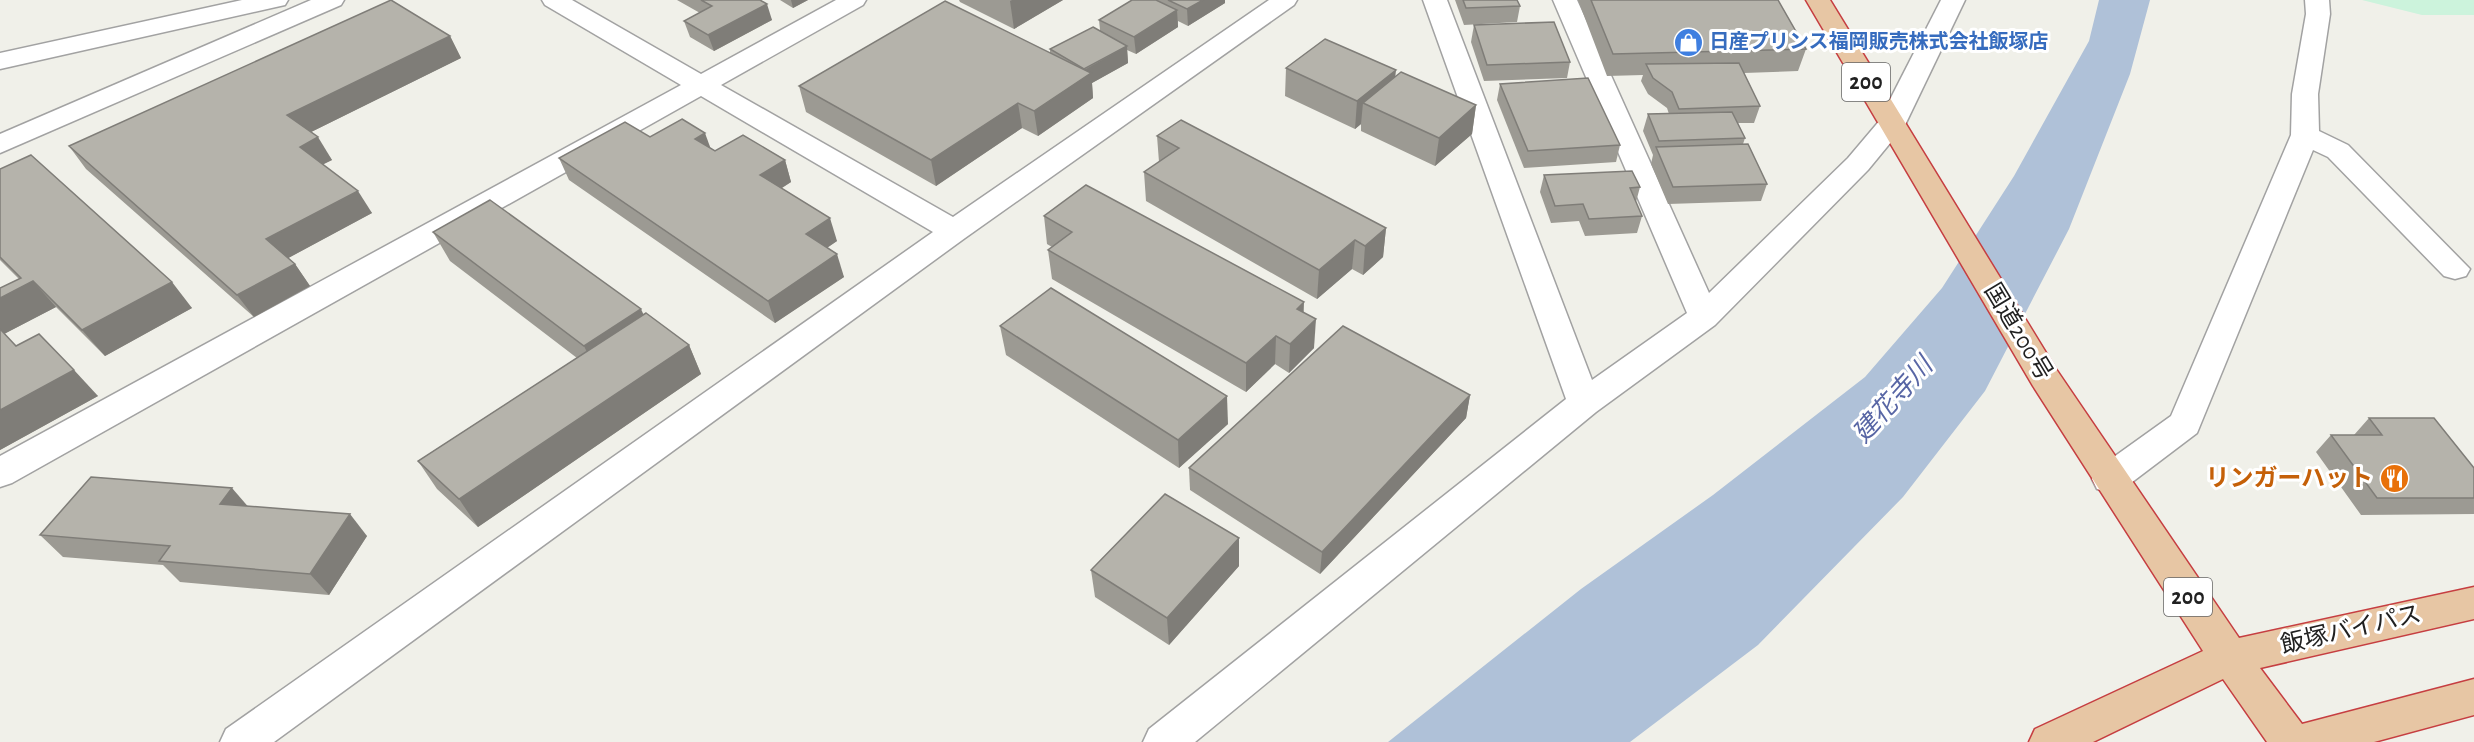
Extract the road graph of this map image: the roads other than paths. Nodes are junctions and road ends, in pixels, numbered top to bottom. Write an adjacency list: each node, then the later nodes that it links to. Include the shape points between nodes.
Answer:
1 (276, 0): 11 (street)
2 (332, 0): 15 (street)
3 (554, 0): 12 (street)
4 (854, 0): 12 (street)
5 (1285, 0): 16 (street)
6 (1435, 0): 19 (street)
7 (1565, 0): 18 (street)
8 (1818, 0): 13 (highway, 国道200号 / 200)
9 (1953, 0): 13 (street)
10 (2318, 0): 14 (street, via 2305,94)
11 (0, 61)
12 (700, 85): 16 (street); 21 (street)
13 (1891, 125): 18 (street, via 1858,164); 20 (highway, 国道200号 / 200)
14 (2305, 135): 17 (street, via 2338,151); 20 (street, via 2185,424)
15 (0, 144)
16 (954, 231): 25 (street)
17 (2468, 275)
18 (1704, 317): 19 (street)
19 (1584, 403): 26 (street)
20 (2100, 464): 23 (highway, 国道200号 / 200)
21 (0, 474)
22 (2474, 603): 23 (highway, 飯塚バイパス)
23 (2228, 658): 27 (highway); 28 (highway, 国道200号 / 200)
24 (2474, 697): 29 (highway)
25 (241, 742)
26 (1164, 742)
27 (2050, 742)
28 (2291, 742)
29 (2304, 742)

